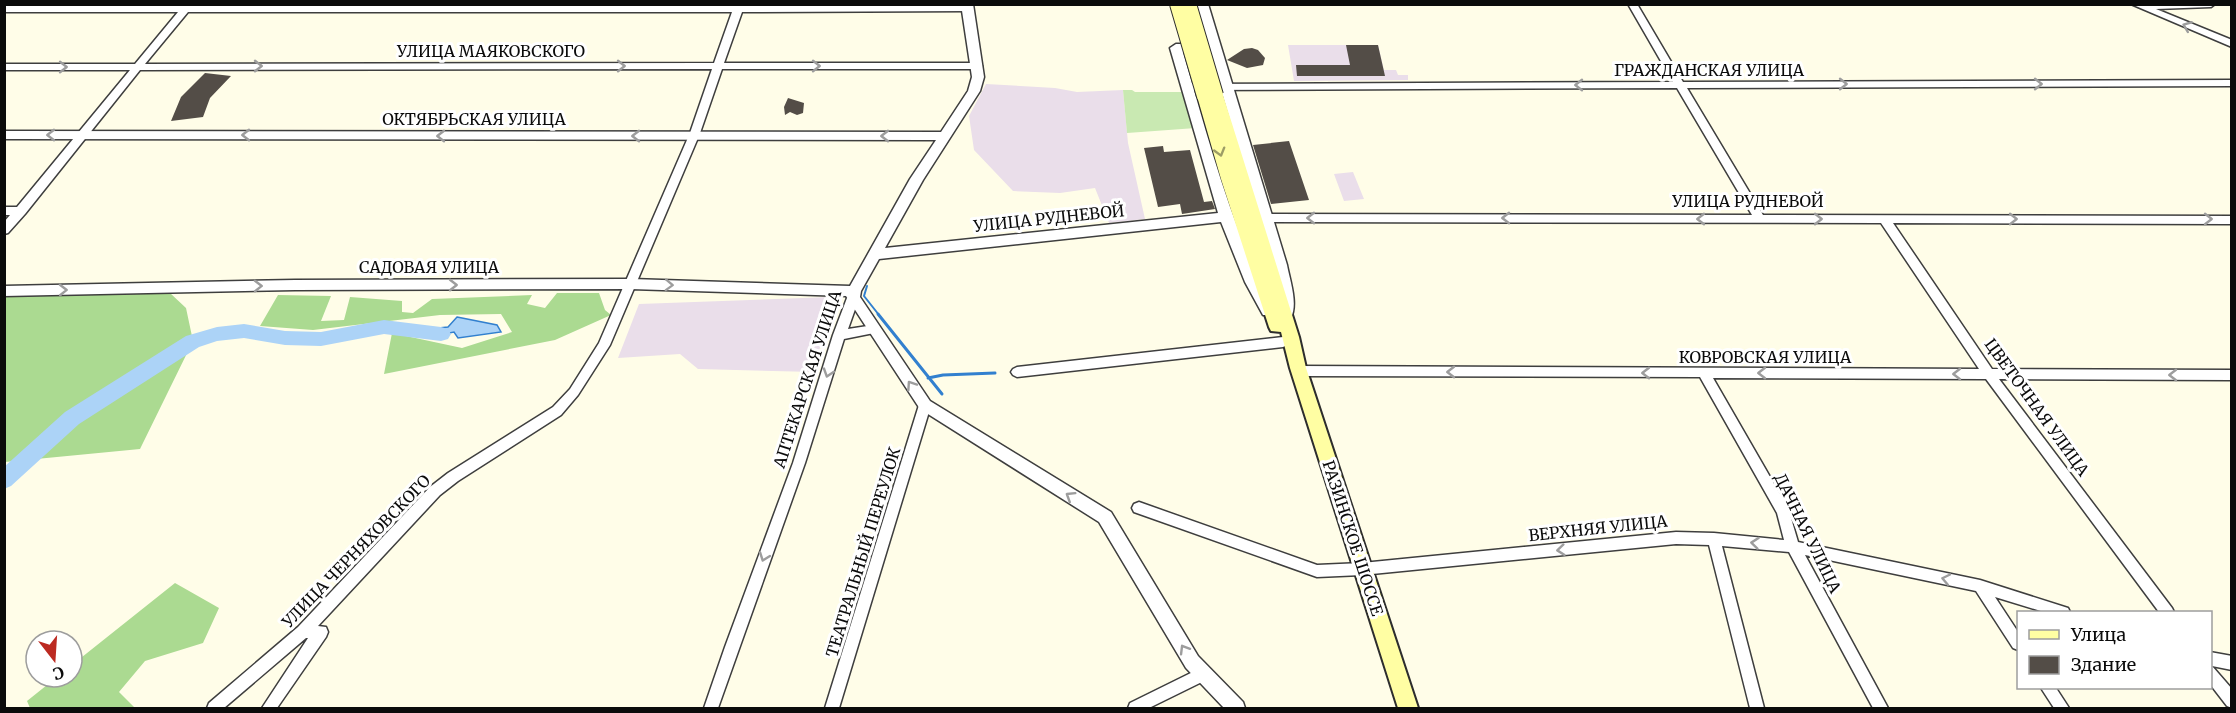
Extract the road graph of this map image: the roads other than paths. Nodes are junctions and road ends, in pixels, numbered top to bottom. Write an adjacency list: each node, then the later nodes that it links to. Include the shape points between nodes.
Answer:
1 (1177, 4): 21 (main road, bridge)
2 (1188, 4): 11 (street); 21 (main road, bridge)
3 (1202, 4): 11 (street)
4 (1632, 4): 19 (street)
5 (2211, 4): 6 (street)
6 (2138, 6): 12 (street, one-way to 6)
7 (967, 7): 10 (street); 16 (street, АПТЕКАРСКАЯ УЛИЦА)
8 (4, 9): 9 (street)
9 (185, 9): 10 (street); 14 (street)
10 (738, 9): 15 (street, УЛИЦА ЧЕРНЯХОВСКОГО)
11 (1208, 26): 13 (street)
12 (2232, 44)
13 (1214, 48): 20 (street, via 1176,48); 21 (street)
14 (138, 66): 15 (street, УЛИЦА МАЯКОВСКОГО, one-way to 15); 17 (street, УЛИЦА МАЯКОВСКОГО, one-way to 14); 23 (street)
15 (719, 66): 16 (street, УЛИЦА МАЯКОВСКОГО, one-way to 16); 24 (street, УЛИЦА ЧЕРНЯХОВСКОГО)
16 (977, 66): 25 (street, АПТЕКАРСКАЯ УЛИЦА, via 974,91)
17 (4, 67)
18 (2232, 83): 19 (street, ГРАЖДАНСКАЯ УЛИЦА, one-way to 18)
19 (1680, 85): 21 (street, ГРАЖДАНСКАЯ УЛИЦА, one-way to 21); 30 (street)
20 (1187, 87): 21 (street, ГРАЖДАНСКАЯ УЛИЦА); 28 (street, one-way to 28)
21 (1215, 92): 29 (street); 38 (main road, РАЗИНСКОЕ ШОССЕ)
22 (4, 135): 23 (street, ОКТЯБРЬСКАЯ УЛИЦА, one-way to 22)
23 (82, 135): 24 (street, ОКТЯБРЬСКАЯ УЛИЦА, one-way to 23); 27 (street)
24 (694, 136): 25 (street, ОКТЯБРЬСКАЯ УЛИЦА, one-way to 24); 35 (street, УЛИЦА ЧЕРНЯХОВСКОГО)
25 (944, 136): 34 (street, АПТЕКАРСКАЯ УЛИЦА)
26 (4, 211): 27 (street)
27 (21, 211): 33 (street)
28 (1227, 217): 34 (street, УЛИЦА РУДНЕВОЙ); 38 (street, via 1259,295)
29 (1265, 218): 30 (street, УЛИЦА РУДНЕВОЙ, one-way to 29); 38 (street, via 1283,284)
30 (1760, 219): 31 (street, УЛИЦА РУДНЕВОЙ, one-way to 31)
31 (1884, 219): 32 (street, УЛИЦА РУДНЕВОЙ, one-way to 32); 45 (street, ЦВЕТОЧНАЯ УЛИЦА)
32 (2232, 219)
33 (4, 230)
34 (875, 254): 37 (street, АПТЕКАРСКАЯ УЛИЦА)
35 (631, 284): 36 (street, САДОВАЯ УЛИЦА, one-way to 35); 37 (street, САДОВАЯ УЛИЦА, one-way to 37); 55 (street, УЛИЦА ЧЕРНЯХОВСКОГО, via 604,345 563,405 435,491)
36 (4, 291)
37 (854, 294): 39 (street); 40 (street, АПТЕКАРСКАЯ УЛИЦА)
38 (1281, 323): 41 (main road, РАЗИНСКОЕ ШОССЕ); 42 (main road, РАЗИНСКОЕ ШОССЕ)
39 (874, 329): 40 (street); 47 (street, one-way to 39)
40 (839, 335): 65 (street, АПТЕКАРСКАЯ УЛИЦА, one-way to 65, via 799,463)
41 (1283, 342): 42 (main road, РАЗИНСКОЕ ШОССЕ); 43 (street)
42 (1298, 369): 44 (street, КОВРОВСКАЯ УЛИЦА, one-way to 42); 51 (main road, РАЗИНСКОЕ ШОССЕ)
43 (1017, 372)
44 (1704, 373): 45 (street, КОВРОВСКАЯ УЛИЦА, one-way to 44); 50 (street, ДАЧНАЯ УЛИЦА, via 1784,512)
45 (1989, 374): 46 (street, КОВРОВСКАЯ УЛИЦА, one-way to 45); 54 (street, ЦВЕТОЧНАЯ УЛИЦА)
46 (2232, 375)
47 (925, 405): 60 (street, one-way to 47, via 1105,518); 66 (street, ТЕАТРАЛЬНЫЙ ПЕРЕУЛОК)
48 (1139, 508): 51 (street, ВЕРХНЯЯ УЛИЦА, via 1317,571)
49 (1714, 539): 50 (street, ВЕРХНЯЯ УЛИЦА, one-way to 49); 51 (street, ВЕРХНЯЯ УЛИЦА, one-way to 51, via 1676,538); 70 (street)
50 (1793, 547): 52 (street, ВЕРХНЯЯ УЛИЦА, one-way to 50); 71 (street, ДАЧНАЯ УЛИЦА)
51 (1362, 569): 69 (main road, РАЗИНСКОЕ ШОССЕ)
52 (1980, 586): 53 (street, ВЕРХНЯЯ УЛИЦА); 56 (street)
53 (2060, 611)
54 (2166, 611)
55 (303, 632): 63 (street, УЛИЦА ЧЕРНЯХОВСКОГО); 64 (street, via 321,632)
56 (2017, 640)
57 (2212, 658): 58 (street)
58 (2232, 663)
59 (2212, 673): 62 (street)
60 (1203, 674): 67 (street); 68 (street)
61 (2049, 689): 72 (street)
62 (2232, 700)
63 (214, 708)
64 (269, 708)
65 (711, 708)
66 (832, 708)
67 (1135, 708)
68 (1236, 708)
69 (1408, 708)
70 (1757, 708)
71 (1881, 708)
72 (2062, 708)

